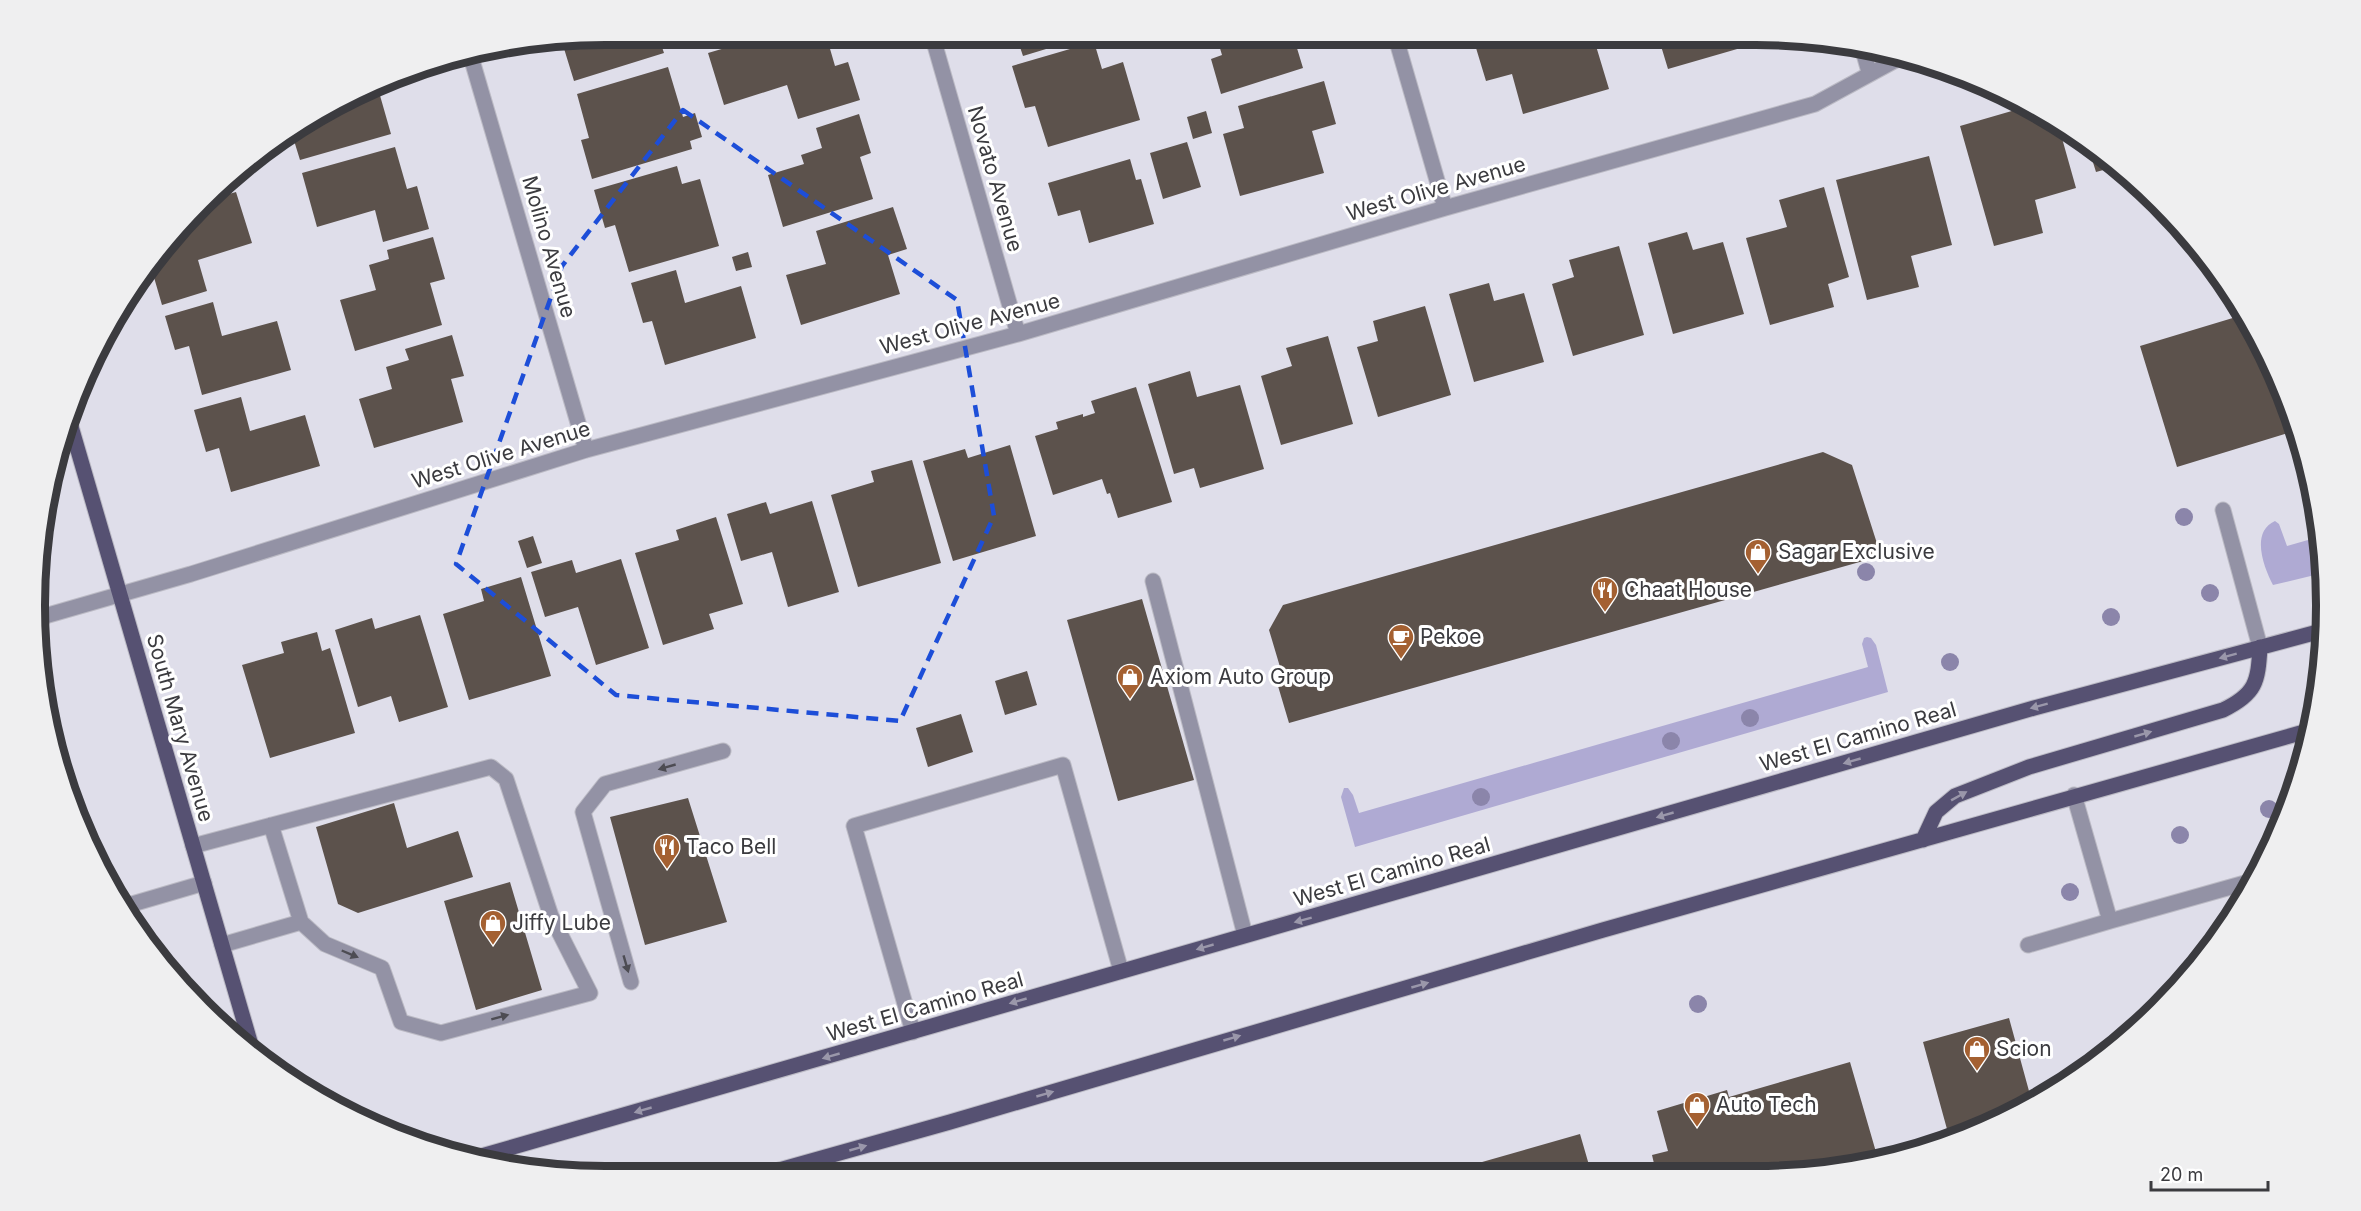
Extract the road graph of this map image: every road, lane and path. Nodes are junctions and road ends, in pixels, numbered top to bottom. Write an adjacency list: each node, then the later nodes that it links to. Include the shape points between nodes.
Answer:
1 (935, 45): 8 (street, Novato Avenue)
2 (1398, 45): 7 (street)
3 (1864, 56): 6 (street)
4 (472, 61): 10 (street, Molino Avenue)
5 (1891, 62): 6 (street, West Olive Avenue)
6 (1869, 72): 7 (street, West Olive Avenue, via 1815,104)
7 (1445, 208): 8 (street, West Olive Avenue)
8 (1018, 334): 10 (street, West Olive Avenue)
9 (73, 432): 13 (main road, South Mary Avenue)
10 (586, 450): 13 (street, West Olive Avenue)
11 (2223, 510): 16 (street)
12 (1153, 581): 28 (street)
13 (119, 594): 14 (street, West Olive Avenue); 22 (main road, South Mary Avenue)
14 (45, 616)
15 (2315, 633): 16 (main road, West El Camino Real)
16 (2260, 647): 21 (main road, one-way to 16, via 1936,812 1955,796 2029,767 2240,702 2258,674); 28 (main road, West El Camino Real, one-way to 28, via 2034,708)
17 (2301, 733): 19 (main road)
18 (723, 751): 32 (street, one-way to 32, via 605,784 583,812)
19 (2074, 795): 21 (main road); 26 (street)
20 (270, 825): 22 (street); 27 (street); 27 (street, one-way to 20, via 325,944 381,968 401,1022 441,1033 590,993 551,916 506,779 491,766)
21 (1923, 840): 36 (main road, one-way to 21)
22 (193, 846): 23 (main road, South Mary Avenue)
23 (204, 883): 25 (street); 29 (main road, South Mary Avenue)
24 (2242, 884): 26 (street)
25 (131, 904)
26 (2110, 921): 30 (street)
27 (301, 922): 29 (street)
28 (1245, 935): 31 (main road, West El Camino Real, one-way to 31)
29 (222, 945): 34 (main road, South Mary Avenue)
30 (2028, 945)
31 (1121, 971): 33 (main road, West El Camino Real, one-way to 33); 33 (street, via 1063,765 854,826)
32 (631, 982)
33 (913, 1032): 35 (main road, West El Camino Real, one-way to 35)
34 (249, 1038)
35 (490, 1154)
36 (793, 1166)

